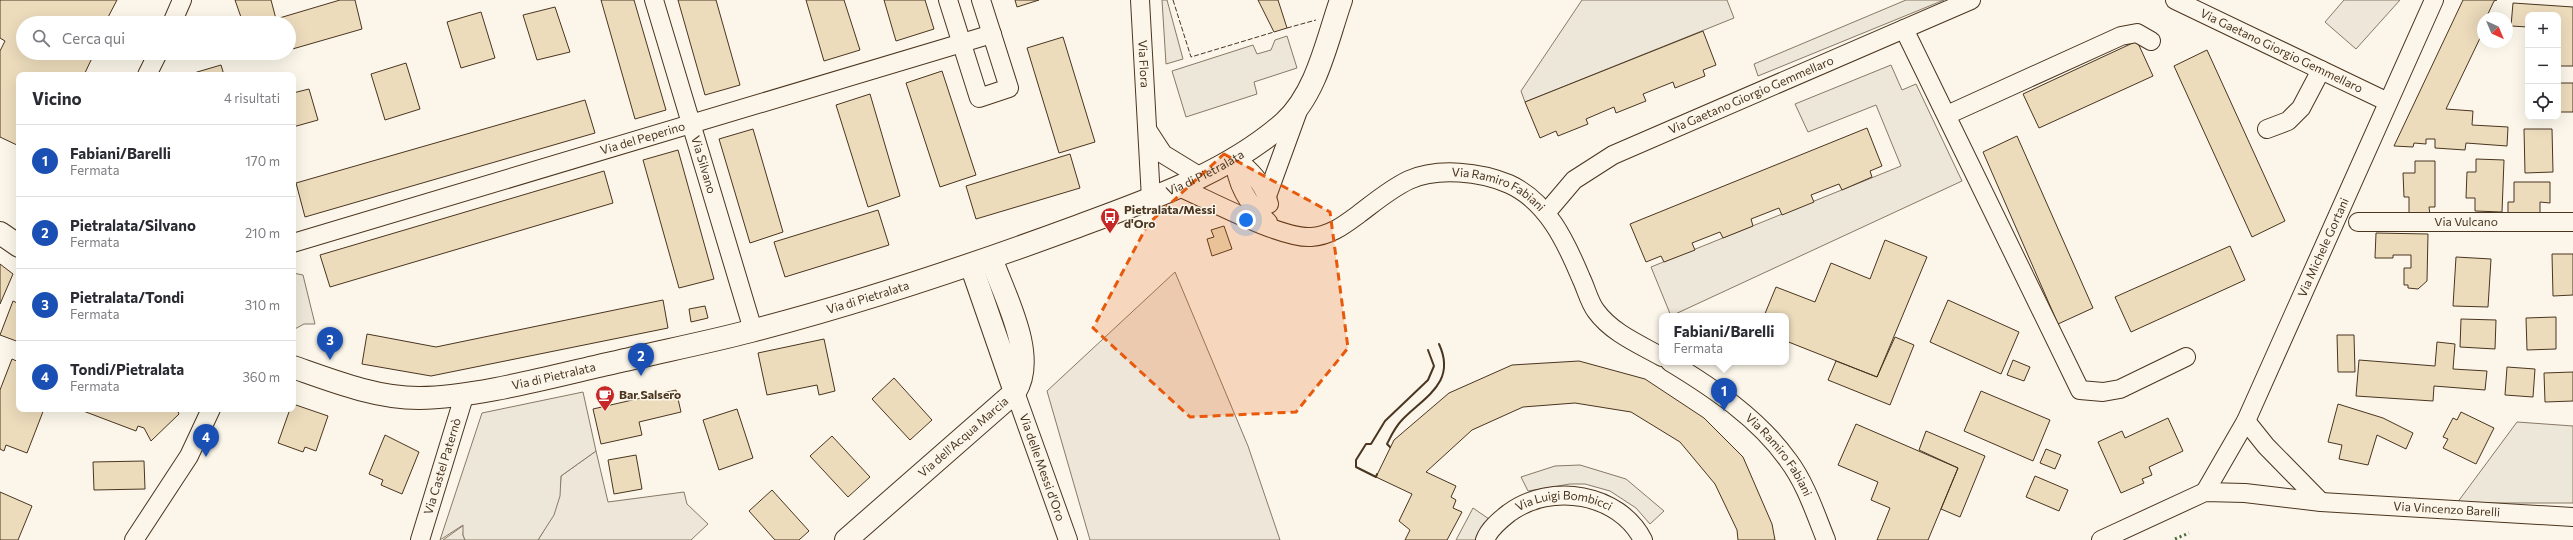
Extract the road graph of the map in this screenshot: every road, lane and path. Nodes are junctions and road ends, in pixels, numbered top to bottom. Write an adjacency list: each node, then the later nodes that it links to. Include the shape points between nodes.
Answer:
1 (182, 0): 10 (street)
2 (654, 0): 21 (street, Via Silvano)
3 (948, 0): 14 (street)
4 (981, 0): 12 (street)
5 (1140, 0): 22 (street, Via Flora)
6 (1341, 0): 19 (street, Via di Pietralata)
7 (1971, 0): 11 (street, Via Gaetano Giorgio Gemmellaro)
8 (2175, 0): 16 (street, Via Gaetano Giorgio Gemmellaro)
9 (2434, 0): 18 (street, Via Michele Gortani)
10 (175, 16)
11 (1904, 29): 20 (street); 29 (street, Via Gaetano Giorgio Gemmellaro, via 1613,155 1574,180)
12 (992, 34): 14 (street, Via del Peperino); 14 (street, via 1009,88 979,98)
13 (2151, 41): 20 (street, via 2137,33 2121,36)
14 (961, 43): 21 (street, Via del Peperino)
15 (154, 60): 17 (street)
16 (2321, 70): 18 (street, Via Gaetano Giorgio Gemmellaro); 23 (street, via 2301,108 2288,121)
17 (148, 72)
18 (2388, 102): 46 (street, Via Michele Gortani)
19 (1301, 105): 24 (street, Via di Pietralata, via 1283,123); 27 (street)
20 (1947, 115): 40 (street, via 2080,390 2103,392 2120,389)
21 (689, 124): 34 (street, Via del Peperino); 38 (street, Via Silvano)
22 (1147, 128): 25 (street, Via Flora, via 1163,154); 28 (street, Via Flora)
23 (2267, 129)
24 (1234, 157): 25 (street, Via di Pietralata); 27 (street, via 1255,175); 32 (street, Via Ramiro Fabiani, via 1236,174 1249,203)
25 (1199, 176): 26 (street, Via di Pietralata)
26 (1179, 187): 28 (street, Via di Pietralata); 32 (street, Via Ramiro Fabiani)
27 (1267, 196): 32 (street)
28 (1151, 199): 36 (street, Via di Pietralata)
29 (1546, 213): 32 (street, Via Ramiro Fabiani, via 1524,193 1499,181 1465,174 1428,174 1410,179 1392,189 1343,226 1328,233 1299,236 1286,234); 39 (street, Via Ramiro Fabiani, via 1565,241 1595,309 1608,326)
30 (2358, 222): 31 (street, Via Vulcano)
31 (2573, 222)
32 (1275, 228)
33 (0, 233): 35 (street)
34 (296, 242)
35 (16, 244)
36 (991, 258): 37 (street, Via di Pietralata); 43 (street, via 1014,321 1024,362 1023,377)
37 (970, 265): 38 (street, Via di Pietralata); 43 (street, Via dell'Acqua Marcia)
38 (753, 330): 44 (street, Via di Pietralata)
39 (1659, 355)
40 (2186, 357)
41 (1674, 365): 56 (street, Via Ramiro Fabiani, via 1735,406 1771,438 1789,461 1805,489)
42 (296, 368): 44 (street, Via di Pietralata, via 385,395 414,398)
43 (1015, 392): 52 (street, Via dell'Acqua Marcia); 53 (street, Via delle Messi d'Oro)
44 (465, 393): 51 (street, Via Castel Paternò)
45 (210, 412): 50 (street, via 182,468)
46 (2246, 420): 47 (street, Via Michele Gortani); 48 (street, via 2266,446)
47 (2205, 492): 48 (street, Via Vincenzo Barelli, via 2245,493); 57 (street, Via Vincenzo Barelli)
48 (2321, 502): 49 (street, Via Vincenzo Barelli)
49 (2573, 517)
50 (134, 540)
51 (420, 540)
52 (846, 540)
53 (1068, 540)
54 (1485, 540): 55 (street, Via Luigi Bombicci, via 1492,528 1514,509 1530,501 1565,495 1613,507 1628,518)
55 (1643, 540)
56 (1826, 540)
57 (2101, 540)

